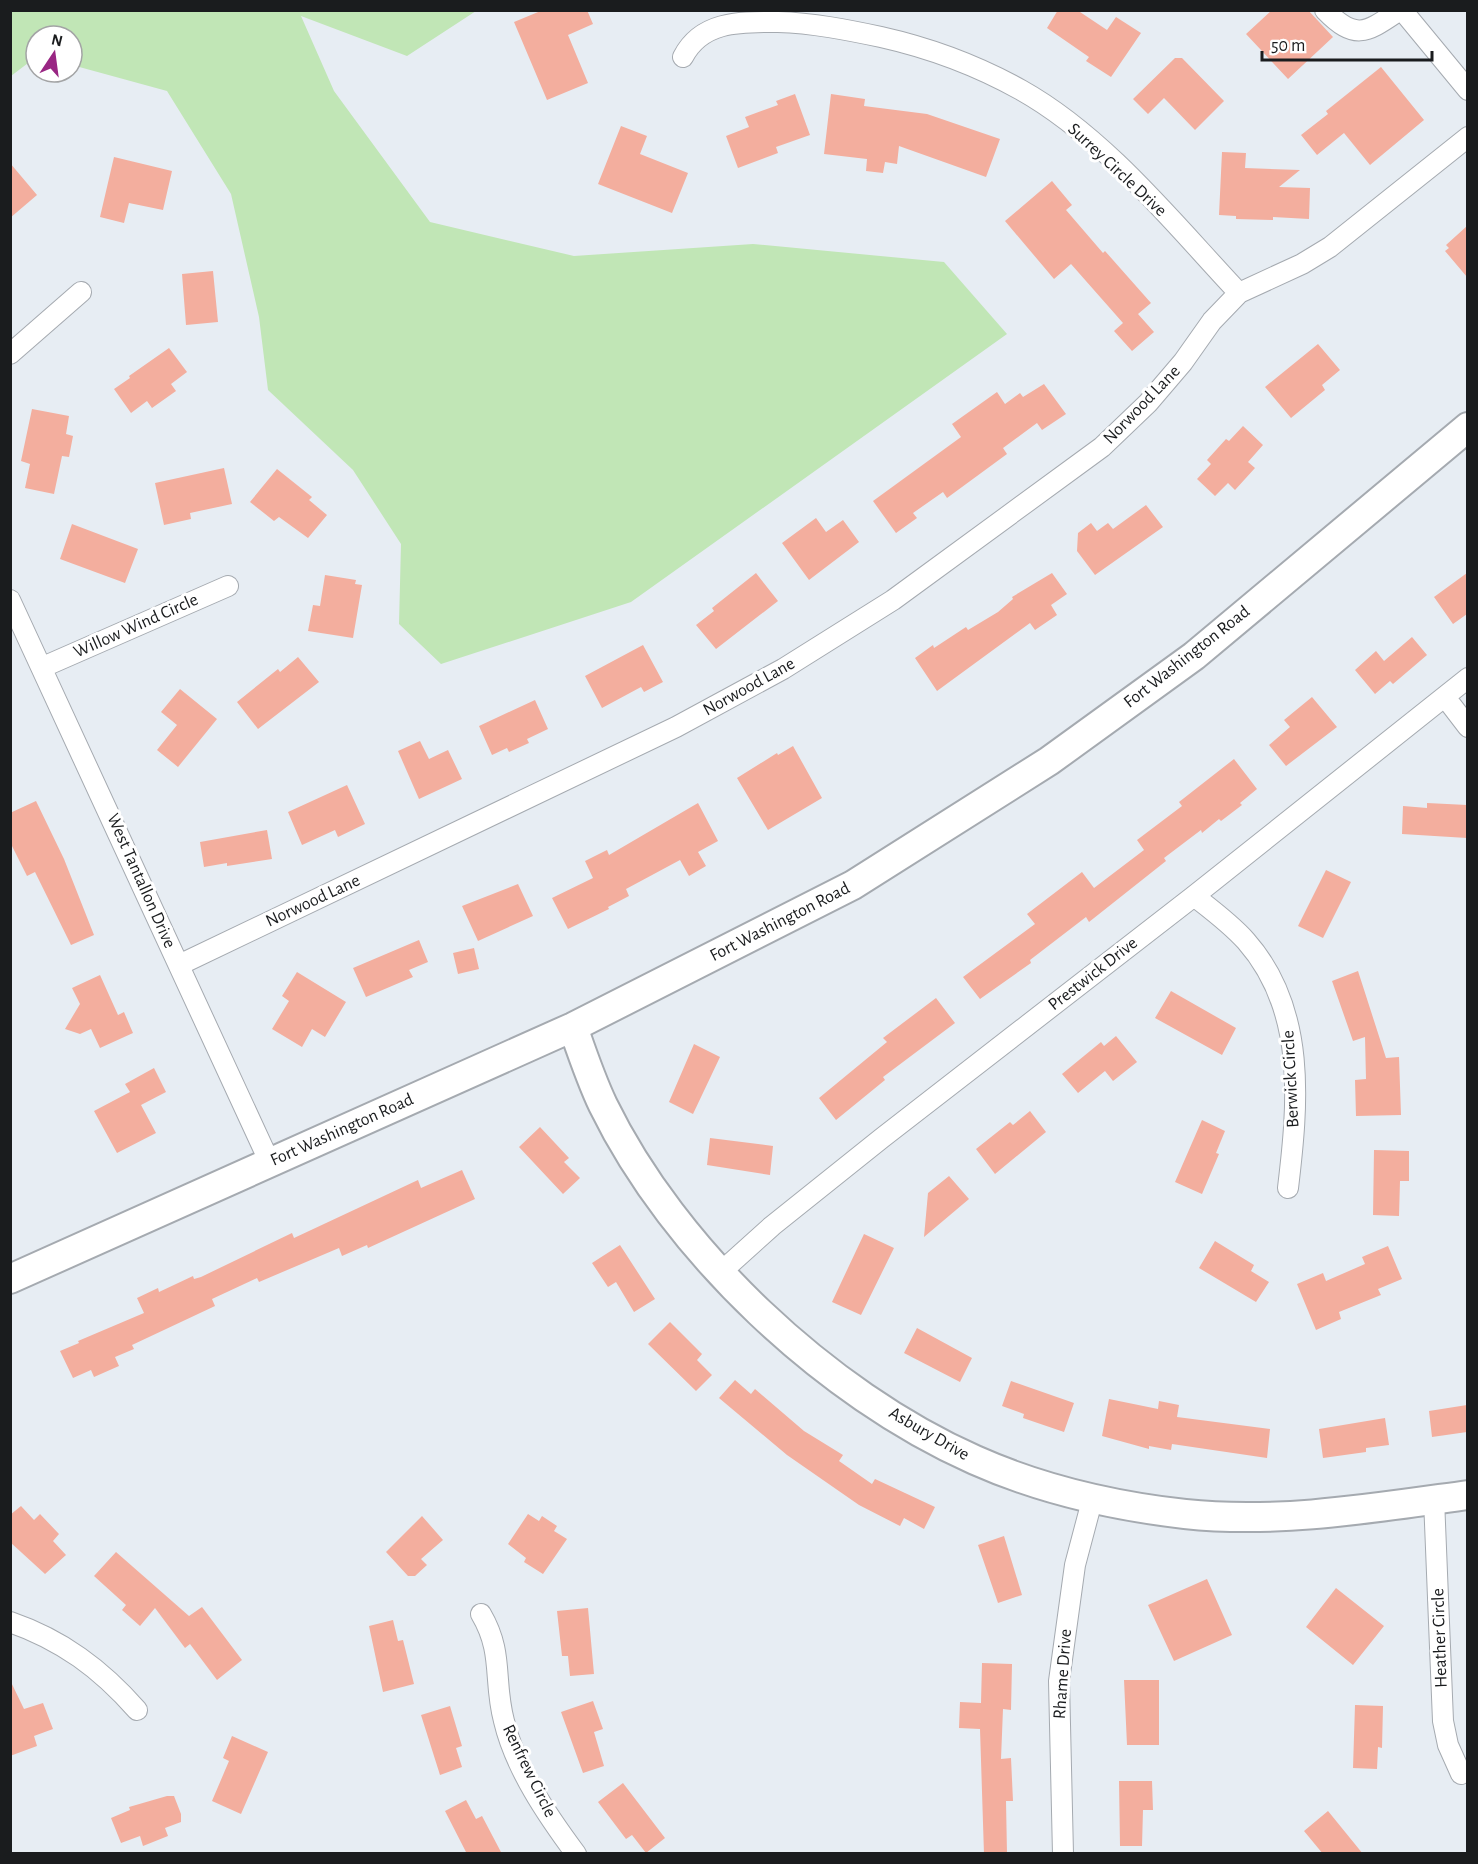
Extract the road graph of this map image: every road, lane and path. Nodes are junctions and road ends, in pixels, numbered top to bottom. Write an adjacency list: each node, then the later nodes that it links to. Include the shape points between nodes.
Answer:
1 (1325, 10): 2 (street, via 1353,32 1369,31)
2 (1401, 10): 4 (street)
3 (683, 57): 7 (street, Surrey Circle Drive, via 700,34 714,28 741,22 798,22 919,46 975,68 1022,90 1104,152)
4 (1467, 90)
5 (1467, 137): 7 (street, via 1329,248)
6 (81, 292): 8 (street)
7 (1239, 293): 17 (street, Norwood Lane, via 1148,403 1102,447 893,600 783,669 676,728)
8 (10, 354)
9 (1467, 427): 18 (main road, Fort Washington Road, via 1194,656 1049,762 853,885)
10 (228, 586): 12 (street, Willow Wind Circle)
11 (10, 600): 12 (street, West Tantallon Drive)
12 (44, 667): 17 (street, West Tantallon Drive)
13 (1467, 678): 14 (street, Prestwick Drive)
14 (1445, 697): 15 (street); 16 (street, Prestwick Drive)
15 (1467, 727)
16 (1194, 896): 20 (street, Berwick Circle, via 1247,942 1274,984 1285,1010 1293,1040 1295,1077); 21 (street, Prestwick Drive, via 882,1138)
17 (179, 965): 19 (street, West Tantallon Drive)
18 (573, 1027): 19 (main road, Fort Washington Road); 21 (main road, Asbury Drive, via 602,1104 629,1154 657,1197)
19 (270, 1163): 22 (main road, Fort Washington Road)
20 (1288, 1188)
21 (721, 1272): 24 (main road, Asbury Drive, via 795,1345 912,1426 974,1460)
22 (10, 1279)
23 (1467, 1495): 25 (main road, Asbury Drive)
24 (1093, 1497): 25 (main road, Asbury Drive, via 1185,1514 1239,1517 1289,1516); 31 (street, Rhame Drive, via 1075,1565 1059,1681)
25 (1434, 1499): 29 (street, Heather Circle, via 1443,1721)
26 (481, 1614): 30 (street, Renfrew Circle, via 492,1633 506,1729 528,1778)
27 (10, 1622): 28 (street, via 73,1651 110,1680)
28 (137, 1710)
29 (1461, 1774)
30 (576, 1854)
31 (1063, 1854)

